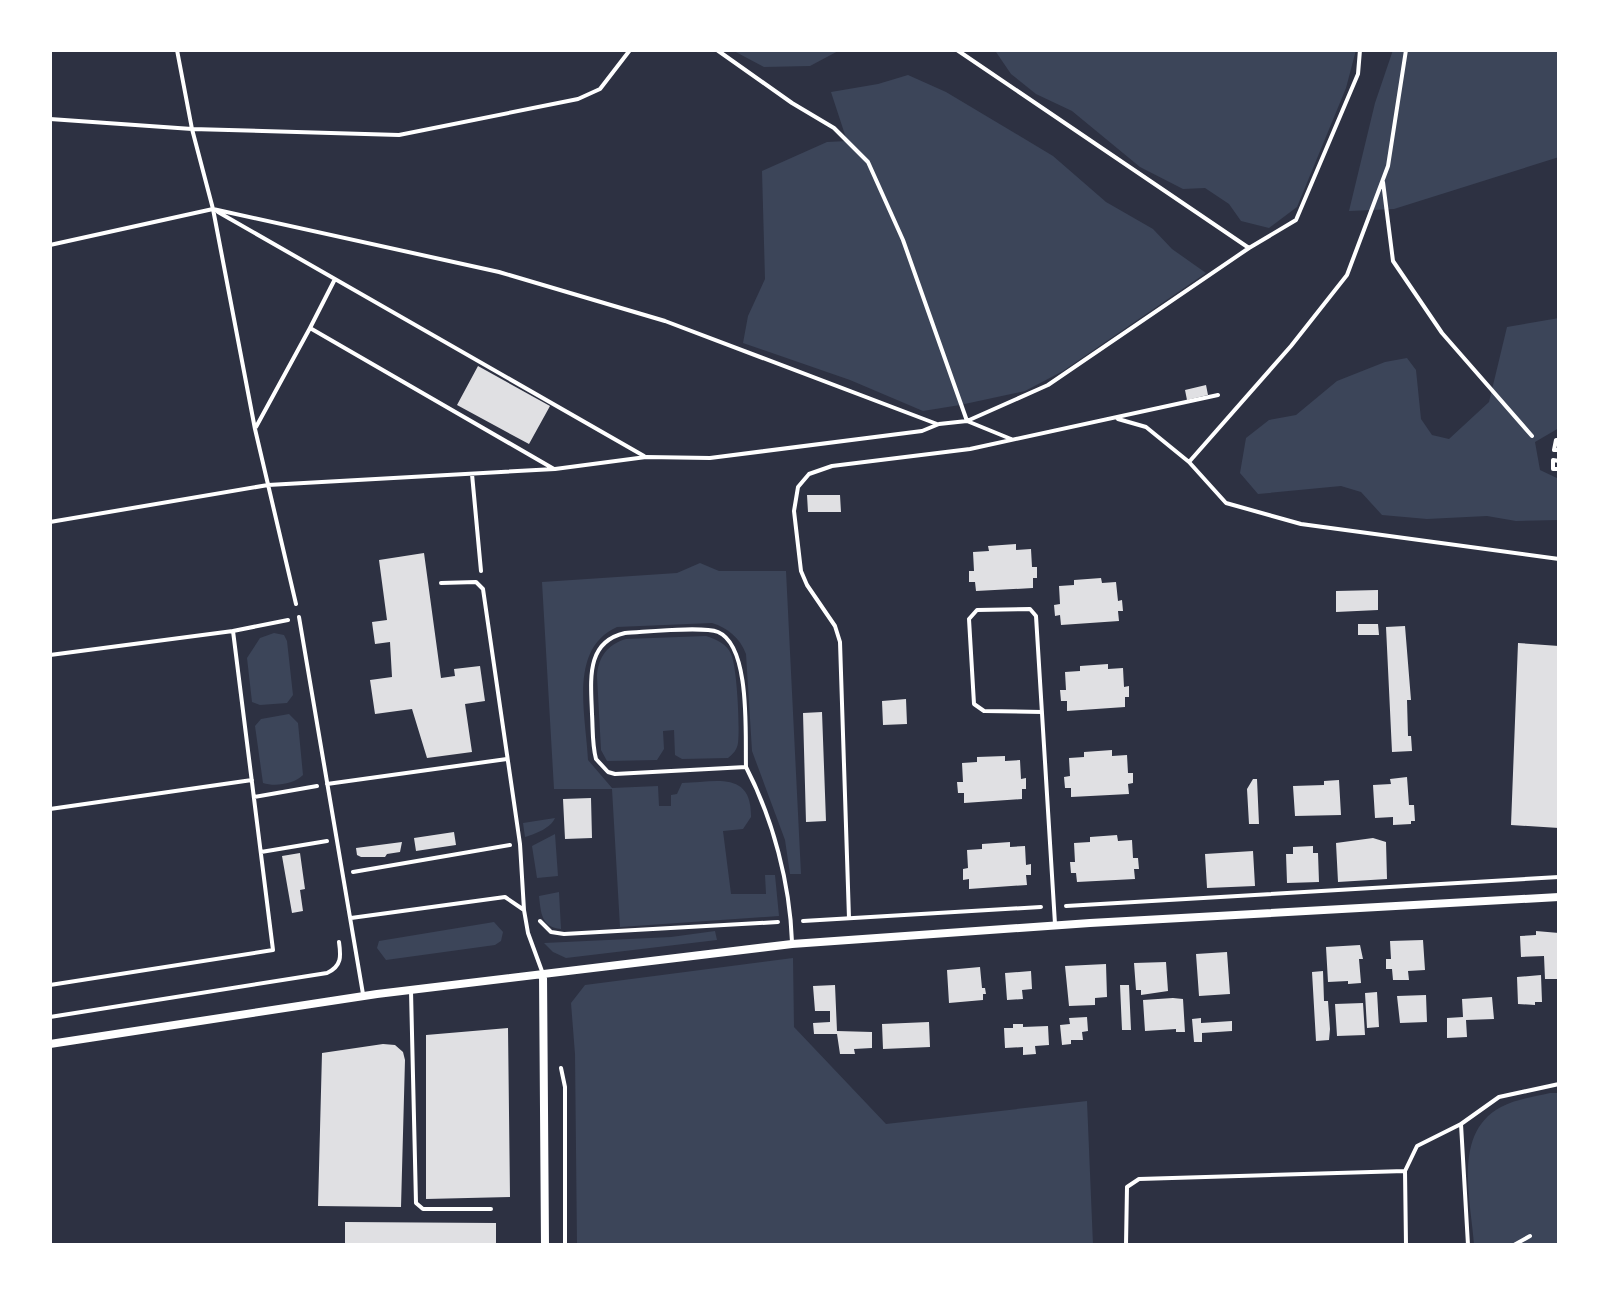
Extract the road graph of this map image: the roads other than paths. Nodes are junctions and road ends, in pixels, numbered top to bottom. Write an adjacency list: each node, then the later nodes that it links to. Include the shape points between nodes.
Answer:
1 (441, 583): 4 (lane, via 476,582 483,589)
2 (299, 617): 6 (lane)
3 (1042, 712): 3 (lane, via 1036,616 1030,609 977,610 969,619 974,704 984,711); 10 (lane)
4 (507, 759): 6 (lane); 8 (lane)
5 (746, 767): 5 (lane, via 615,774 601,766 594,750 591,669 602,645 625,633 722,634 740,662); 11 (lane, via 774,834)
6 (327, 784): 9 (lane)
7 (1559, 897): 10 (street)
8 (524, 910): 9 (lane, via 505,897); 12 (lane)
9 (350, 918): 14 (lane)
10 (1055, 926): 11 (street)
11 (792, 944): 12 (street)
12 (543, 974): 13 (street); 20 (street)
13 (411, 991): 14 (street); 19 (lane, via 416,1203 423,1209)
14 (363, 997): 15 (street)
15 (50, 1044)
16 (1559, 1084): 17 (lane, via 1499,1097)
17 (1461, 1124): 18 (lane, via 1417,1146); 23 (lane)
18 (1405, 1171): 21 (lane, via 1139,1179 1127,1187); 22 (lane)
19 (491, 1209)
20 (545, 1245)
21 (1126, 1245)
22 (1406, 1245)
23 (1468, 1245)

